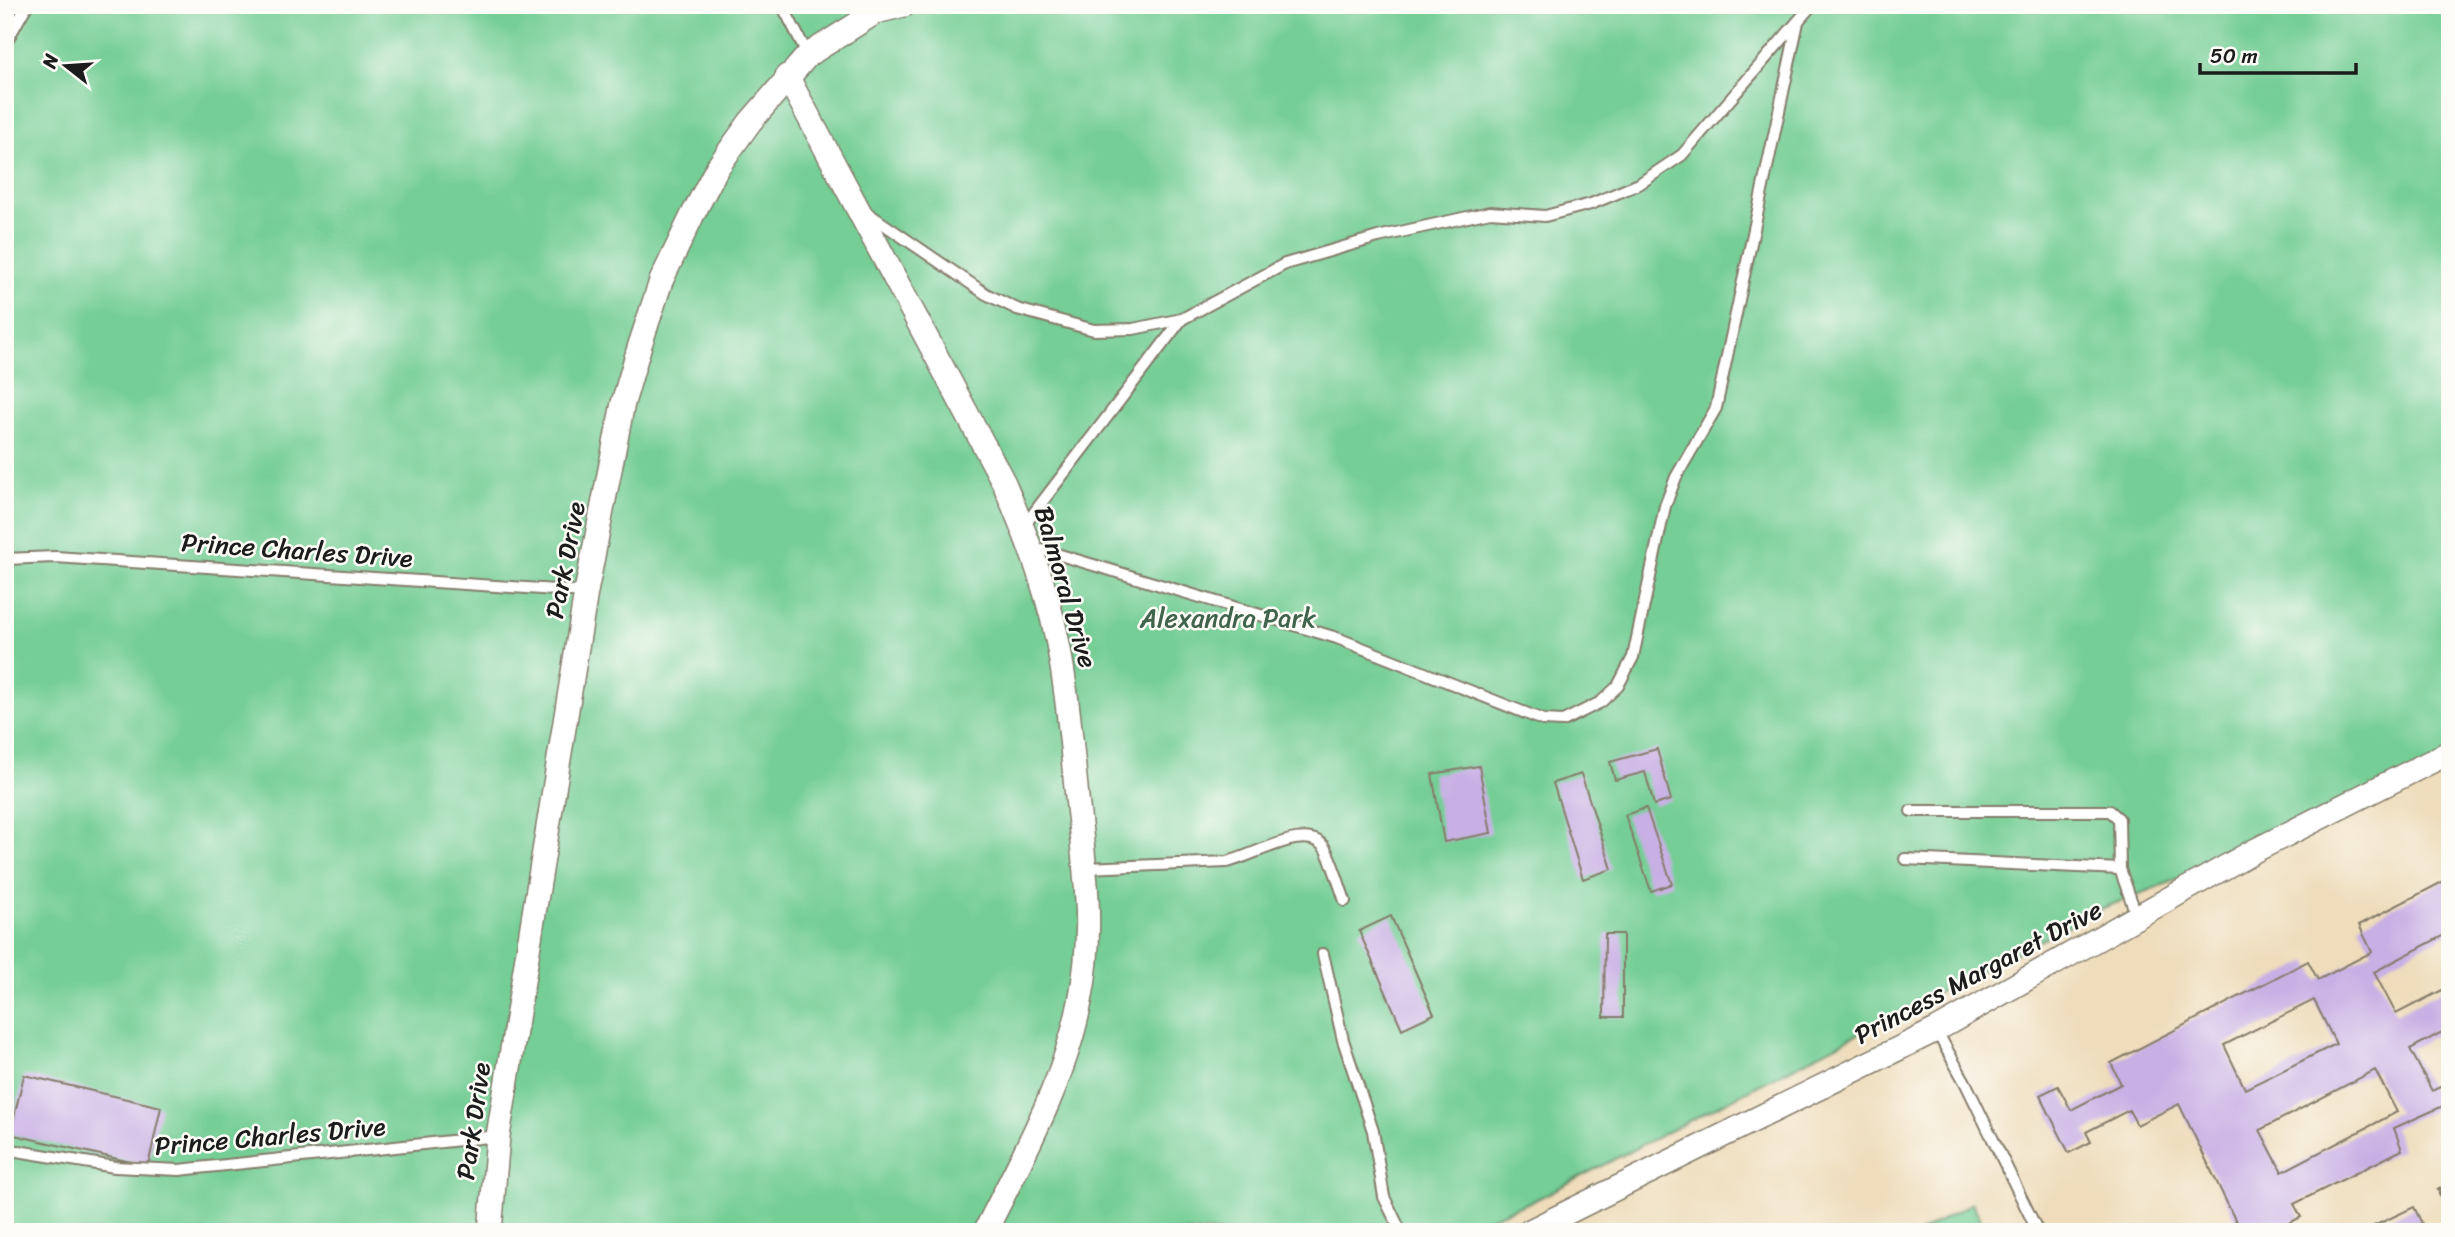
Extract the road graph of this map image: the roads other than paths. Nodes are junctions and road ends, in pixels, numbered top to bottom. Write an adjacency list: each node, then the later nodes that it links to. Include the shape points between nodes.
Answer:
1 (27, 5): 7 (lane)
2 (782, 5): 8 (lane)
3 (904, 5): 5 (street, Park Drive)
4 (1812, 5): 6 (lane)
5 (867, 9): 8 (street, Park Drive)
6 (1798, 22): 11 (lane, via 1682,155 1639,184 1545,216 1490,212 1463,216 1298,260); 12 (lane, via 1716,408 1676,477 1665,506 1633,657 1618,686 1601,702 1563,721 1543,720 1337,638)
7 (5, 44)
8 (808, 55): 9 (street, Park Drive)
9 (787, 76): 10 (street, Balmoral Drive); 14 (street, Park Drive, via 717,168 661,281 623,403)
10 (854, 203): 11 (lane, via 986,294 1017,309 1094,330 1133,330); 12 (street, Balmoral Drive, via 1004,483)
11 (1182, 319): 12 (lane)
12 (1027, 537): 18 (street, Balmoral Drive, via 1065,683)
13 (5, 559): 14 (lane, Prince Charles Drive, via 83,559)
14 (586, 592): 24 (street, Park Drive)
15 (2450, 752): 21 (street, Princess Margaret Drive, via 2252,852)
16 (1911, 811): 19 (lane, via 2110,811 2119,819)
17 (1905, 859): 19 (lane)
18 (1086, 868): 20 (lane, via 1227,862 1307,836 1325,848); 27 (street, Balmoral Drive, via 1090,941 1067,1053)
19 (2120, 869): 21 (lane)
20 (1345, 901)
21 (2137, 917): 23 (street, Princess Margaret Drive)
22 (1323, 954): 28 (lane, via 1343,1040 1373,1130 1384,1197)
23 (1936, 1030): 29 (street, Princess Margaret Drive); 30 (lane)
24 (498, 1136): 25 (lane, Prince Charles Drive, via 179,1170 115,1167); 26 (street, Park Drive)
25 (5, 1149)
26 (490, 1232)
27 (985, 1232)
28 (1401, 1232)
29 (1528, 1232)
30 (2038, 1232)

